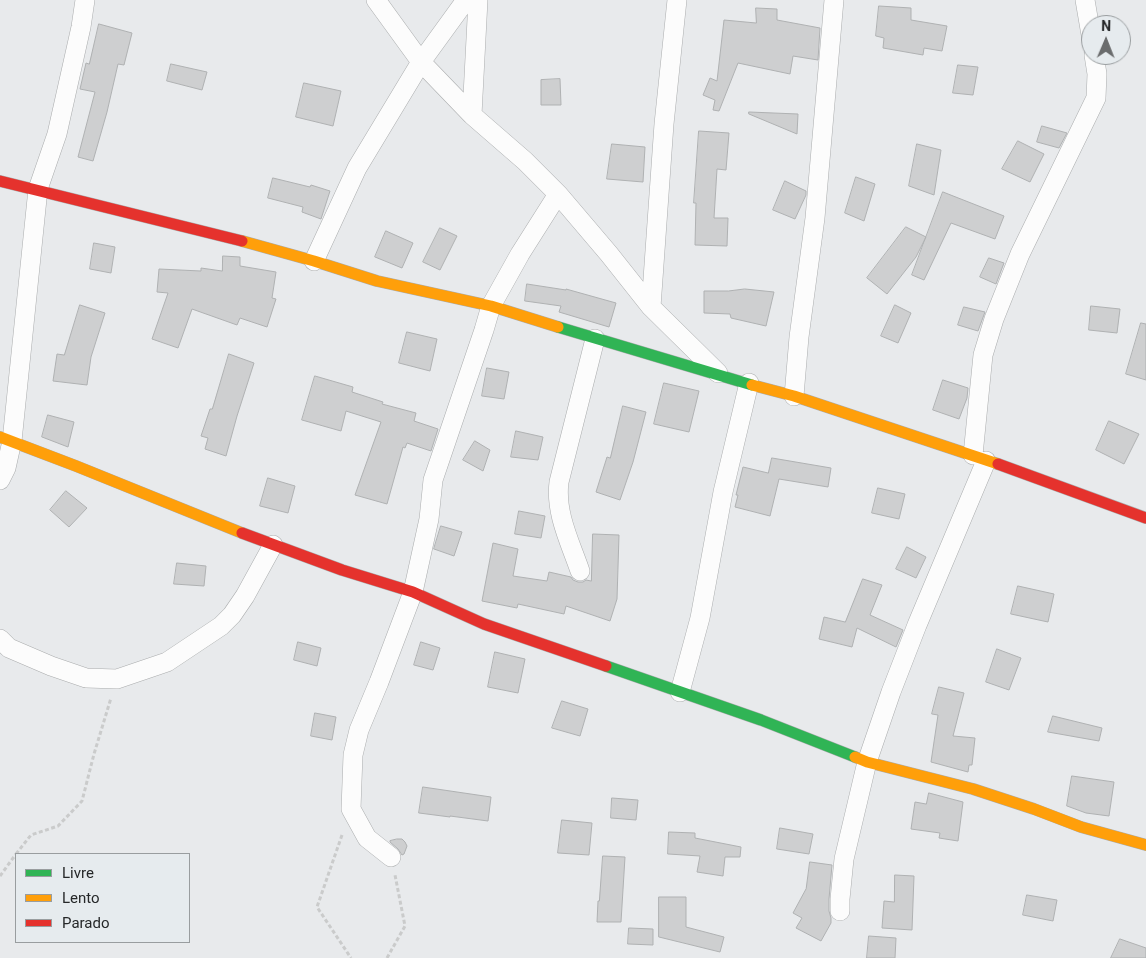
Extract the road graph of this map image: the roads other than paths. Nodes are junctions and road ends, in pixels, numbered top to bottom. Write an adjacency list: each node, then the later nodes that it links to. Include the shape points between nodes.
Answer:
1 (85, 0): 13 (street, via 57,134)
2 (376, 0): 9 (street)
3 (466, 0): 9 (street)
4 (478, 0): 11 (street)
5 (677, 0): 17 (street)
6 (834, 0): 21 (street, via 815,218)
7 (1085, 0): 8 (street)
8 (1088, 15)
9 (421, 62): 11 (street); 15 (street, via 357,168)
10 (1096, 65): 23 (street, via 1096,98 1020,254 983,355)
11 (472, 115): 14 (street)
12 (0, 181): 13 (street)
13 (38, 189): 15 (street); 22 (street)
14 (558, 194): 16 (street); 17 (street)
15 (314, 261): 16 (street, via 377,281)
16 (490, 306): 18 (street); 28 (street, via 433,480 429,519)
17 (651, 307): 19 (street)
18 (595, 339): 19 (street); 27 (street, via 557,495 565,531)
19 (721, 376): 20 (street)
20 (749, 383): 21 (street); 30 (street, via 723,492 700,618)
21 (794, 396): 23 (street)
22 (6, 439): 24 (street, via 6,468); 26 (street)
23 (980, 458): 25 (street); 31 (street)
24 (0, 480)
25 (1146, 518)
26 (272, 545): 28 (street); 29 (street, via 245,596 221,626 166,662 117,679 86,678 9,648)
27 (580, 571)
28 (413, 592): 30 (street, via 484,624); 33 (street, via 359,730 353,755 351,808 367,838)
29 (0, 639)
30 (680, 692): 31 (street)
31 (867, 762): 32 (street, via 973,789 1081,827); 34 (street, via 844,859)
32 (1146, 845)
33 (391, 857)
34 (840, 911)

